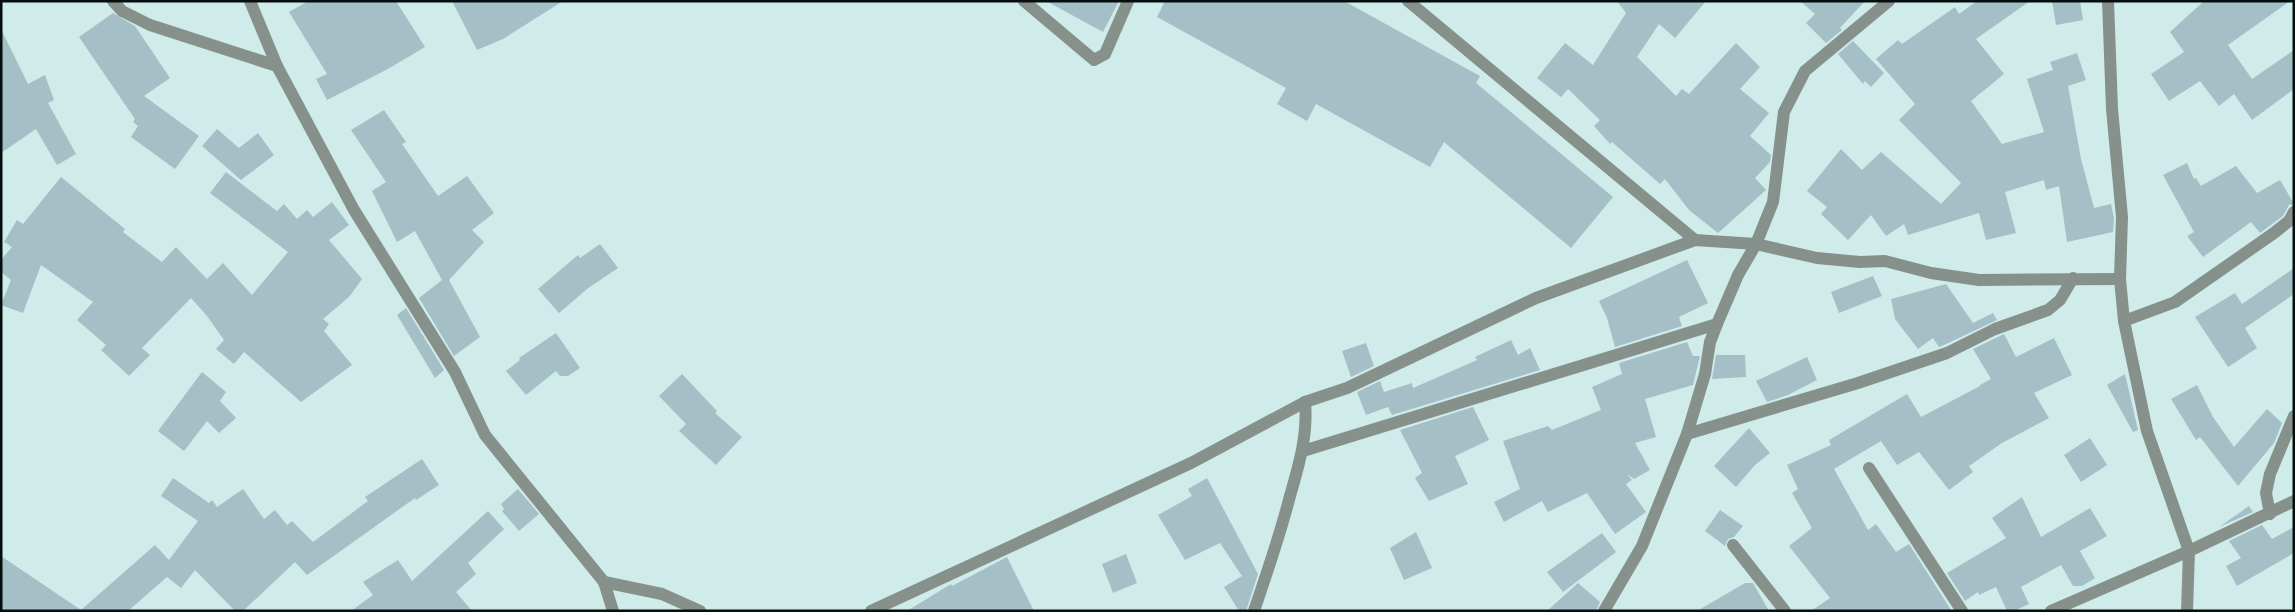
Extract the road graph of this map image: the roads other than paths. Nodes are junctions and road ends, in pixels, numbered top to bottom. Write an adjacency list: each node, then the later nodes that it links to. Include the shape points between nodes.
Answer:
1 (113, 1): 9 (street, via 122,11 150,25)
2 (250, 1): 9 (street)
3 (1024, 1): 8 (street)
4 (1128, 1): 8 (street, via 1106,54 1094,60)
5 (1408, 1): 11 (street)
6 (1889, 1): 12 (street, via 1806,71 1784,112 1773,202)
7 (2108, 1): 14 (street, via 2112,109 2122,217)
8 (1040, 7)
9 (277, 66): 26 (street, via 354,210 455,372 485,434)
10 (2294, 212): 15 (street, via 2289,222 2175,302)
11 (1695, 240): 12 (street); 17 (street, via 1536,298 1347,388)
12 (1756, 244): 13 (street, via 1817,258 1885,262 1979,280); 16 (street, via 1738,275)
13 (2073, 278): 14 (street); 19 (street, via 2060,300 2048,310 1995,329 1947,353)
14 (2120, 279): 15 (street)
15 (2124, 321): 25 (street, via 2147,431)
16 (1717, 324): 19 (street); 20 (street)
17 (1304, 402): 20 (street, via 1307,423); 29 (street, via 1191,463)
18 (2294, 416): 23 (street, via 2270,474 2266,493)
19 (1687, 434): 31 (street, via 1642,546)
20 (1303, 450): 30 (street, via 1277,546)
21 (1869, 468): 33 (street)
22 (2294, 501): 23 (street)
23 (2270, 514): 25 (street)
24 (1733, 545): 32 (street)
25 (2190, 551): 34 (street); 35 (street)
26 (604, 582): 27 (street); 28 (street, via 662,594)
27 (613, 611)
28 (700, 611)
29 (871, 611)
30 (1254, 611)
31 (1604, 611)
32 (1785, 611)
33 (1962, 611)
34 (2051, 611)
35 (2187, 611)

